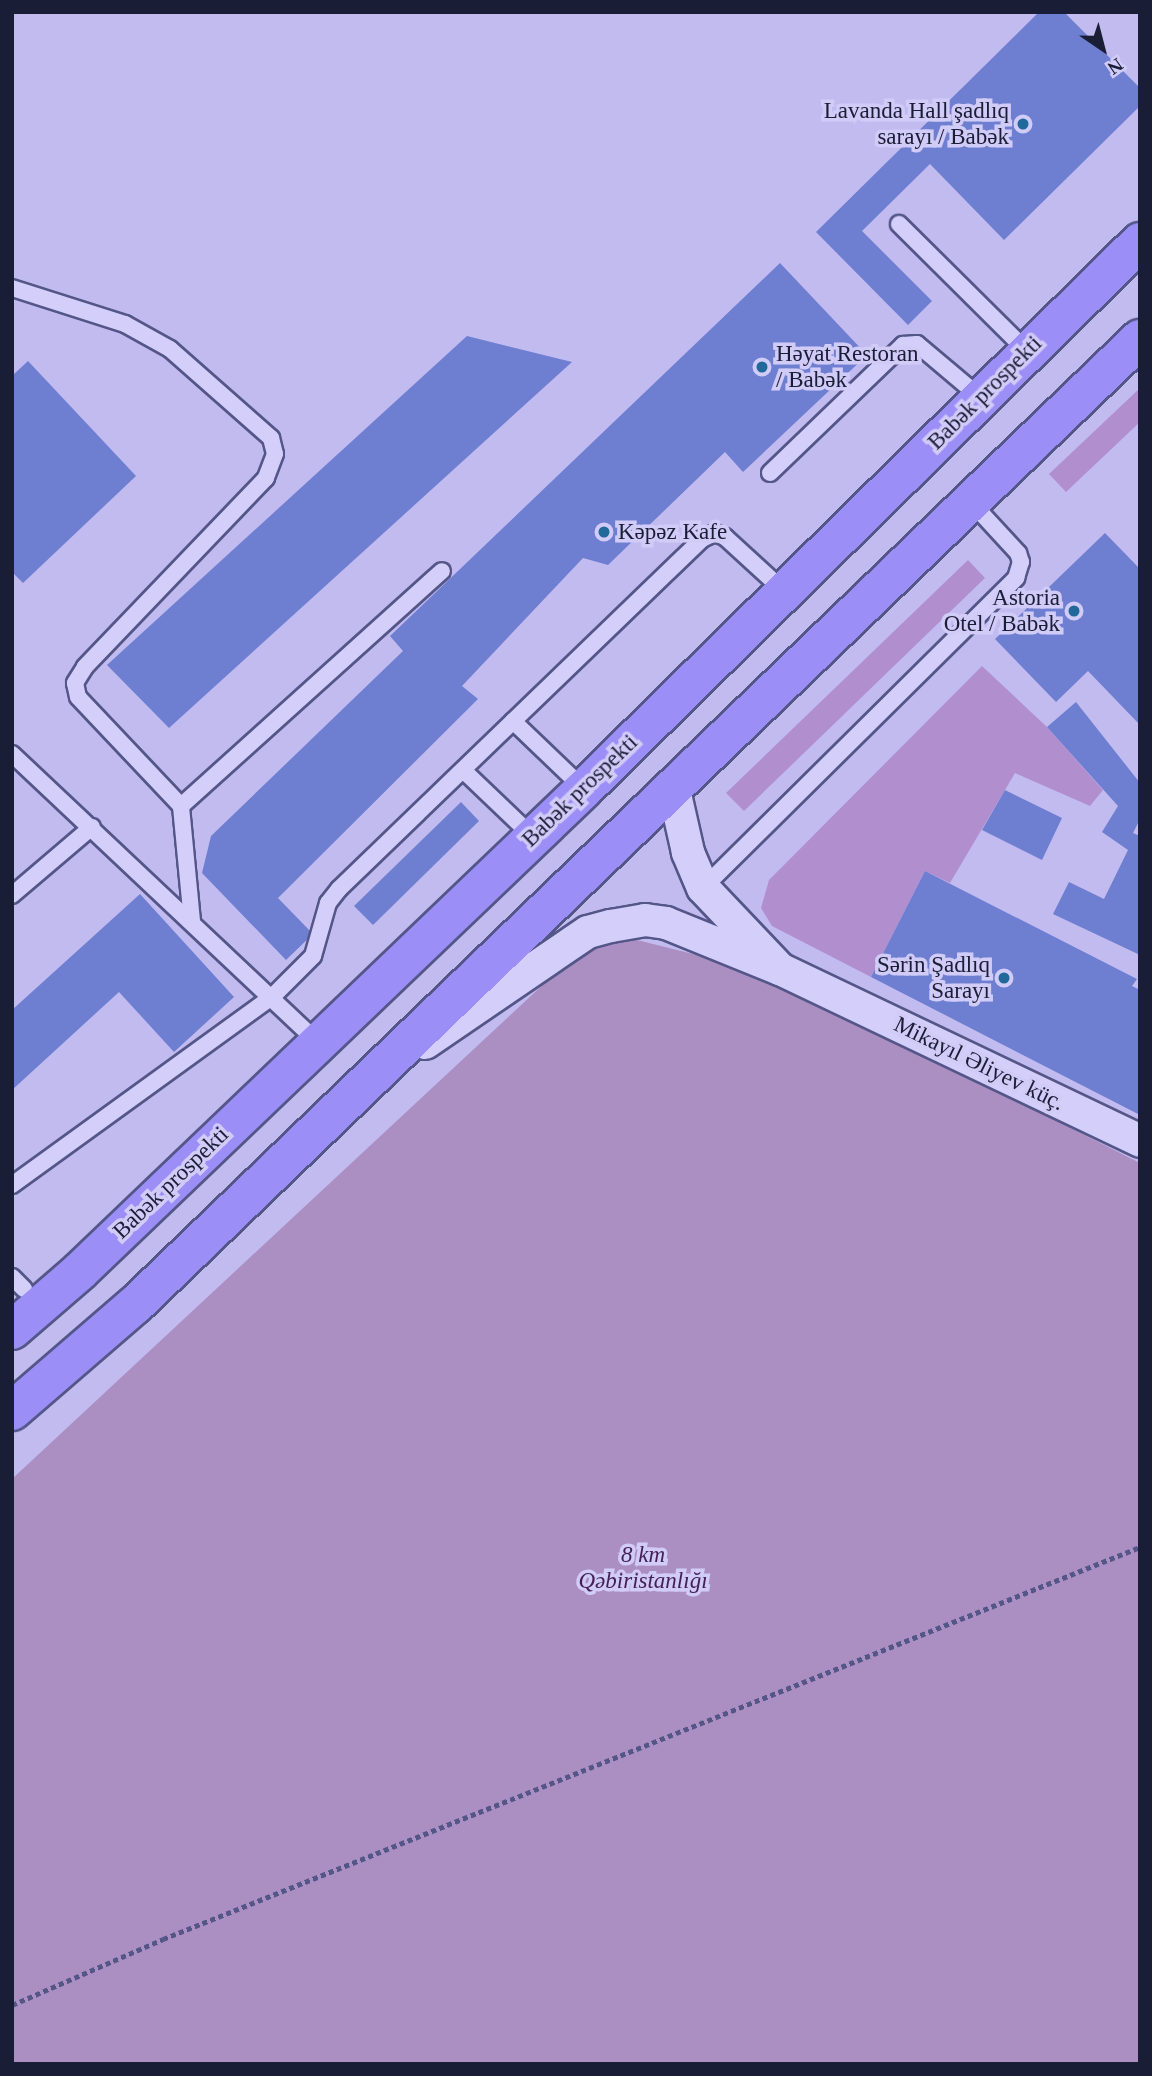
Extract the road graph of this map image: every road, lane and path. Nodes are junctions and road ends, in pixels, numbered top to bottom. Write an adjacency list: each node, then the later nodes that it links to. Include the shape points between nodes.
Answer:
1 (899, 224): 5 (lane)
2 (1140, 242): 5 (main road, Babək prospekti)
3 (12, 288): 16 (lane, via 125,324 170,349 271,438 275,454 266,478 85,667 75,684 78,697)
4 (1140, 339): 8 (main road)
5 (1027, 351): 6 (main road, Babək prospekti)
6 (980, 397): 7 (lane, via 917,344 903,345); 10 (main road, Babək prospekti)
7 (770, 473)
8 (971, 502): 15 (main road); 19 (lane, via 1018,553 1016,578)
9 (442, 571): 16 (lane)
10 (785, 591): 11 (lane, via 715,533 702,540); 14 (main road, Babək prospekti)
11 (513, 721): 13 (lane); 14 (lane)
12 (12, 754): 17 (lane)
13 (463, 770): 18 (lane); 23 (lane, via 339,889 328,903 313,956)
14 (584, 789): 18 (main road, Babək prospekti)
15 (674, 790): 19 (street, via 688,852); 25 (main road)
16 (181, 806): 21 (lane)
17 (92, 827): 20 (lane); 21 (lane)
18 (533, 836): 24 (main road, Babək prospekti)
19 (703, 888): 22 (street)
20 (12, 895)
21 (192, 921): 23 (lane)
22 (780, 969): 25 (street, via 666,923 645,920 588,932); 26 (street, Mikayıl Əliyev küç.)
23 (272, 997): 24 (lane); 28 (lane)
24 (317, 1041): 27 (main road, Babək prospekti)
25 (366, 1084): 30 (main road)
26 (1140, 1141)
27 (199, 1156): 29 (main road); 31 (main road, Babək prospekti)
28 (12, 1185)
29 (16, 1288)
30 (135, 1305): 32 (main road); 33 (main road)
31 (12, 1330)
32 (12, 1411)
33 (12, 1427)
34 (1140, 1547): 35 (path, via 163,1938)
35 (12, 2005)

